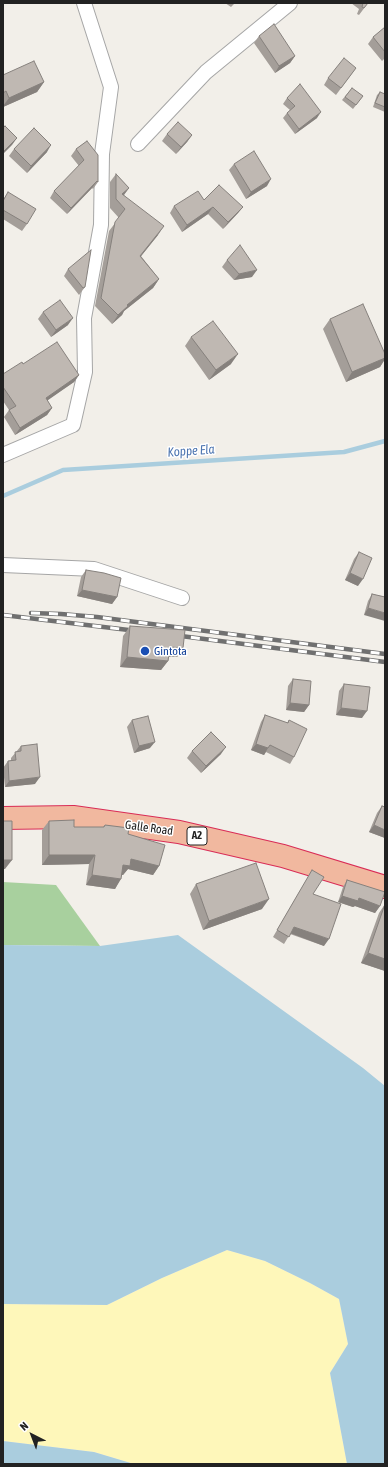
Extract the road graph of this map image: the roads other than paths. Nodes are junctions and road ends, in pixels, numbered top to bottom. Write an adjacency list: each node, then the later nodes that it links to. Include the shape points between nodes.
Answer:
1 (84, 3): 4 (street, via 112,87 102,154 101,225 84,318 85,372 73,425)
2 (290, 3): 3 (street, via 206,72)
3 (138, 144)
4 (3, 455)
5 (3, 565): 6 (street, via 94,569)
6 (182, 598)
7 (3, 818): 8 (highway, Galle Road / A2, via 73,817 179,832 283,856)
8 (385, 887)

